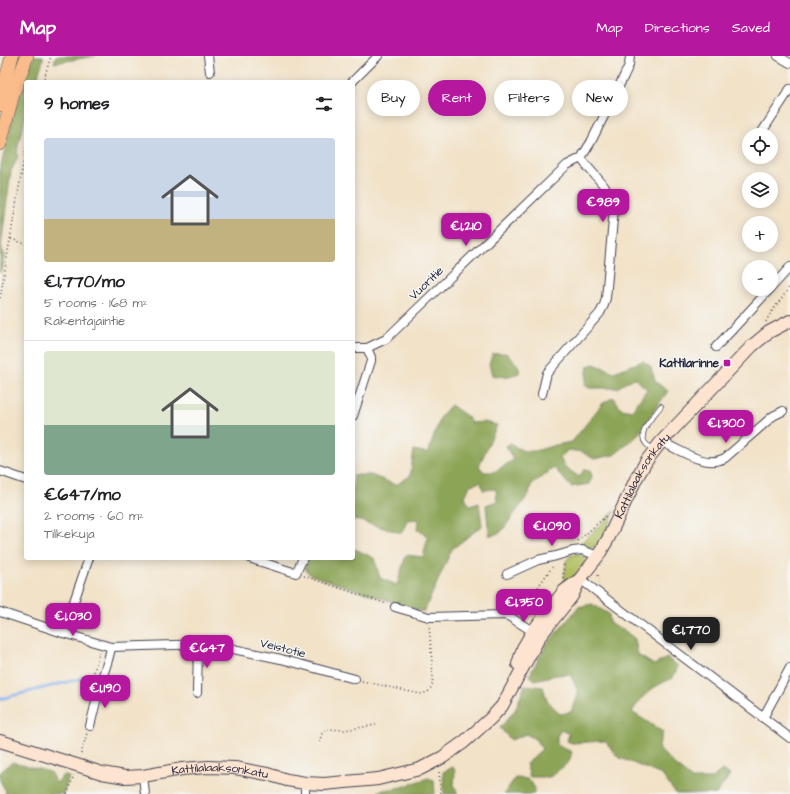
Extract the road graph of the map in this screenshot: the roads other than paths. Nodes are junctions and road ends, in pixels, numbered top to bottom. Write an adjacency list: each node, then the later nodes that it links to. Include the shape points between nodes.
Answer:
1 (12, 56): 11 (main road)
2 (27, 56): 13 (main road, via 13,94)
3 (208, 56): 8 (street)
4 (378, 56): 9 (street)
5 (630, 56): 14 (street, via 629,65)
6 (778, 56): 7 (street)
7 (790, 62)
8 (210, 72)
9 (354, 80)
10 (790, 89): 12 (street)
11 (0, 105)
12 (765, 128)
13 (0, 144)
14 (581, 158): 21 (street, Vuoritie, via 567,165 386,339); 22 (street, via 613,201 606,298 600,313 547,373)
15 (790, 267): 16 (street)
16 (778, 280)
17 (763, 296): 19 (street)
18 (790, 321): 26 (street, Kattilalaaksonkatu, via 769,332 752,346)
19 (716, 347)
20 (355, 348): 21 (street, Vuoritie)
21 (367, 348): 24 (street, via 371,361)
22 (542, 394)
23 (661, 406): 26 (lane, via 644,429 646,443)
24 (355, 410)
25 (783, 411): 26 (street, via 773,416 718,462 703,460 672,446)
26 (658, 446): 29 (street, Kattilalaaksonkatu, via 636,479)
27 (0, 471): 28 (street)
28 (24, 479)
29 (598, 556): 33 (street, via 579,550 538,560); 34 (street, Kattilalaaksonkatu)
30 (89, 560): 37 (street)
31 (255, 560): 32 (street, via 296,573)
32 (302, 560)
33 (507, 574)
34 (580, 579): 38 (street, Kattilalaaksonkatu, via 564,591); 44 (street)
35 (395, 607): 38 (street, via 429,617 504,615)
36 (0, 612): 37 (street, Veistotie)
37 (64, 633): 40 (street, Veistotie)
38 (536, 634): 49 (street, Kattilalaaksonkatu, via 523,648 510,693 502,706 464,742 443,757 420,769 378,779)
39 (198, 645): 40 (street, Veistotie); 42 (street, Veistotie, via 227,647); 43 (street)
40 (110, 647): 45 (street, via 109,660)
41 (790, 668): 44 (street)
42 (354, 679)
43 (197, 693)
44 (763, 718): 46 (street)
45 (90, 726)
46 (790, 738)
47 (0, 741): 48 (street, Kattilalaaksonkatu, via 76,769 125,777)
48 (143, 776): 49 (street, Kattilalaaksonkatu, via 182,769 235,768); 50 (street)
49 (305, 788)
50 (145, 794)

